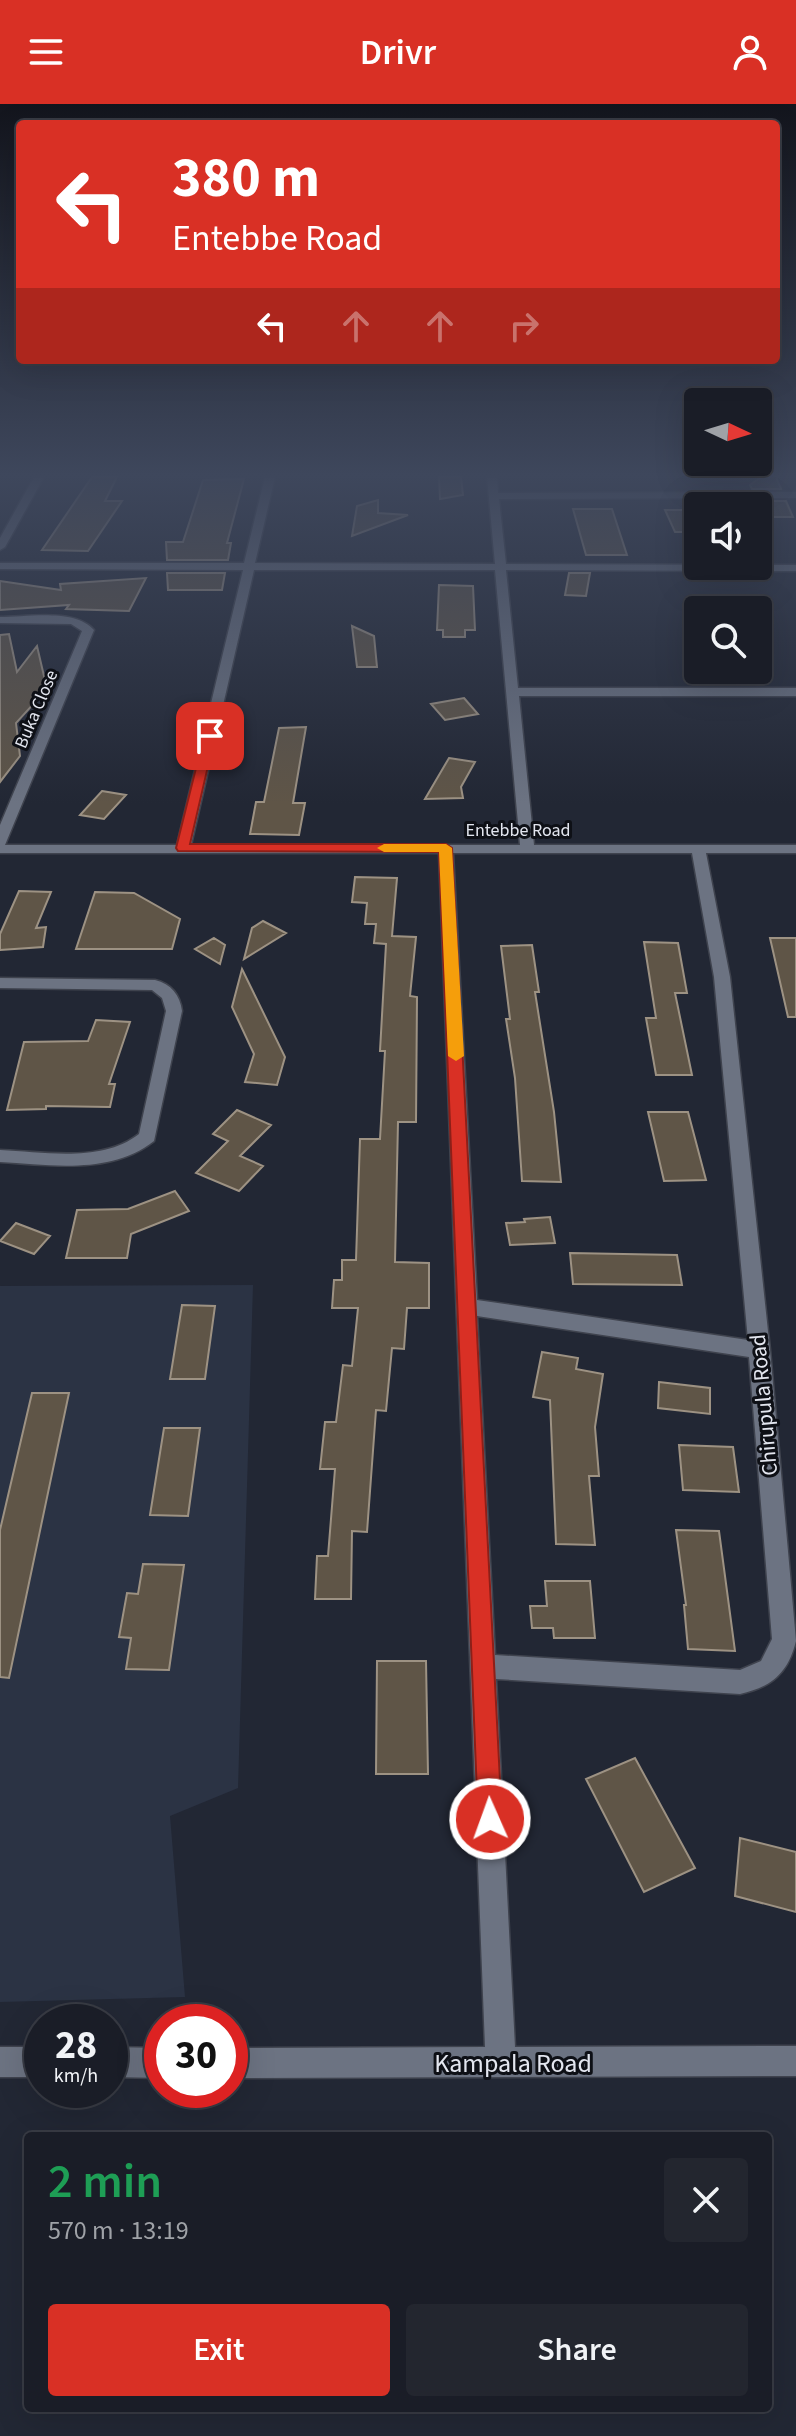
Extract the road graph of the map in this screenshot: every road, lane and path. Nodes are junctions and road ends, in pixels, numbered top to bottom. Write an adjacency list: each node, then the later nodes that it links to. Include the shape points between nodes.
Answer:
1 (246, 586): 7 (street)
2 (502, 586): 4 (street)
3 (0, 620): 6 (street, Buka Close, via 72,621 88,630)
4 (512, 692): 5 (street); 9 (street)
5 (796, 692)
6 (0, 842)
7 (183, 848): 8 (street, Entebbe Road); 11 (street, Entebbe Road)
8 (446, 848): 9 (street, Entebbe Road); 15 (street)
9 (527, 848): 10 (street, Entebbe Road)
10 (698, 848): 12 (street, Entebbe Road); 16 (street, Chirupula Road, via 722,977)
11 (0, 849)
12 (796, 849)
13 (0, 983): 14 (street, via 139,983 166,990 174,1011 148,1137 138,1148 96,1157)
14 (0, 1156)
15 (468, 1307): 16 (street); 17 (street)
16 (759, 1350): 17 (street, Chirupula Road, via 784,1639 773,1669 740,1682)
17 (483, 1666): 22 (street)
18 (796, 2061): 22 (street, Kampala Road)
19 (0, 2062): 20 (street)
20 (24, 2062)
21 (248, 2063): 22 (street, Kampala Road)
22 (501, 2064)

